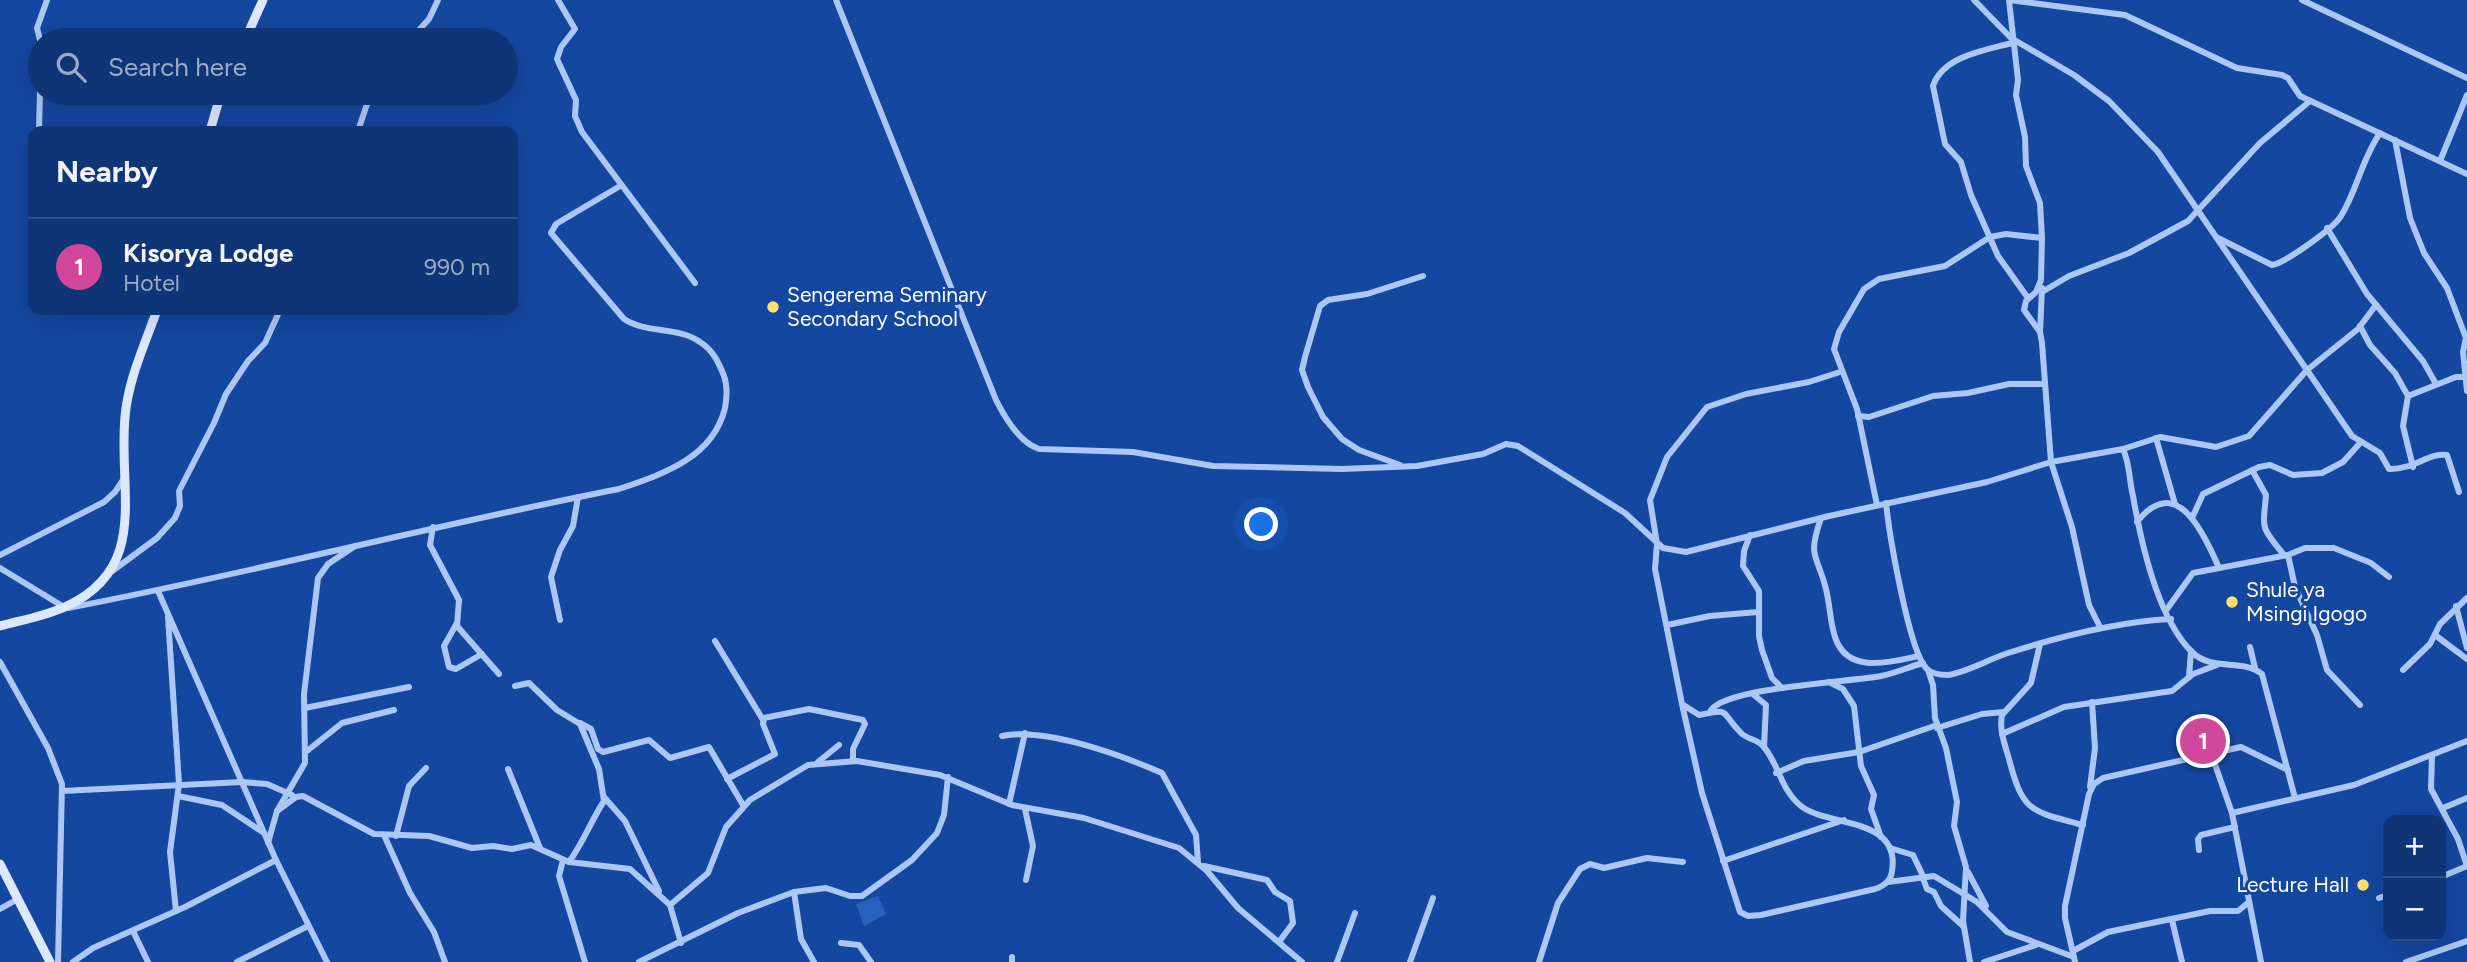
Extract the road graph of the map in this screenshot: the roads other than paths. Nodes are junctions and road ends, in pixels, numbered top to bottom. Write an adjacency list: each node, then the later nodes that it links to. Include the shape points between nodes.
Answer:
1 (47, 0): 9 (street)
2 (264, 0): 10 (street)
3 (438, 0): 11 (street)
4 (558, 0): 26 (street, via 576,29 558,52 559,68 576,100 575,116 582,132)
5 (836, 0): 54 (street, via 996,400 1032,446 1073,452 1133,452 1235,468)
6 (1974, 0): 12 (street)
7 (2302, 0): 8 (street)
8 (2318, 3): 13 (street)
9 (37, 28)
10 (251, 28)
11 (421, 28)
12 (2012, 41): 15 (street, via 2009,0 2109,12 2142,22 2237,68 2282,75 2296,93); 27 (street, via 2074,75 2126,116 2158,152); 30 (street, via 1950,65 1934,86 1945,144 1961,162); 31 (street, via 2026,166 2040,203)
13 (2467, 78)
14 (2467, 95): 24 (street)
15 (2310, 101): 22 (street); 27 (street, via 2260,143)
16 (40, 105): 19 (street)
17 (218, 105): 20 (street)
18 (367, 105): 21 (street)
19 (39, 126)
20 (211, 126)
21 (360, 126)
22 (2380, 133): 23 (street); 28 (street, via 2343,213)
23 (2395, 140): 24 (street); 44 (street, via 2410,218 2424,253 2447,288 2466,338)
24 (2440, 161): 25 (street)
25 (2467, 174)
26 (620, 186): 34 (street); 59 (street, via 556,224 552,237 624,319 640,327 684,335 708,347 727,383 727,398 717,429 682,464 619,489)
27 (2198, 211): 29 (street); 35 (street, via 2129,253 2069,276)
28 (2327, 228): 29 (street, via 2282,264 2272,265); 37 (street)
29 (2215, 236): 42 (street)
30 (1990, 238): 31 (street, via 2006,234); 36 (street, via 2001,262); 43 (street, via 1945,266 1879,279 1864,289 1834,349)
31 (2042, 238): 33 (street)
32 (1423, 276): 54 (street, via 1367,294 1328,300 1320,306 1303,370 1315,402 1334,431 1359,450)
33 (2041, 280): 35 (street); 36 (street)
34 (695, 283)
35 (2042, 292): 41 (street)
36 (2028, 298): 41 (street, via 2025,313)
37 (2376, 305): 40 (street); 46 (street, via 2423,361)
38 (155, 315): 57 (street, via 127,402)
39 (278, 315): 76 (street, via 265,342 226,394 179,491 175,518 158,538)
40 (2360, 327): 42 (street); 48 (street)
41 (2040, 332): 45 (street)
42 (2307, 370): 50 (street, via 2249,436 2216,447); 51 (street, via 2352,436)
43 (1840, 372): 49 (street); 71 (street, via 1720,401 1700,413 1667,457 1654,485 1650,500)
44 (2466, 377): 46 (street); 47 (street)
45 (2044, 384): 49 (street, via 2008,384 1933,396 1869,417); 53 (street)
46 (2436, 384): 48 (street)
47 (2467, 391)
48 (2408, 396): 55 (street, via 2403,426)
49 (1858, 416): 62 (street)
50 (2156, 438): 52 (street); 61 (street)
51 (2361, 442): 55 (street, via 2380,453 2389,469); 56 (street, via 2343,462 2322,473 2292,475 2270,465)
52 (2123, 449): 53 (street); 67 (street)
53 (2051, 462): 60 (street, via 1987,482); 91 (street, via 2072,527 2089,605)
54 (1405, 466): 71 (street, via 1483,454 1506,444 1518,446 1625,513)
55 (2413, 467): 58 (street, via 2438,454 2447,455)
56 (2252, 470): 63 (street, via 2203,494); 73 (street, via 2266,495 2264,528)
57 (123, 480): 72 (street, via 104,502); 76 (street, via 123,538)
58 (2459, 492)
59 (578, 497): 68 (street); 87 (street, via 573,526 552,573)
60 (1886, 503): 62 (street); 99 (street, via 1895,568)
61 (2175, 504): 64 (street); 67 (street, via 2153,505)
62 (1877, 505): 65 (street)
63 (2195, 507): 64 (street); 66 (street)
64 (2183, 510): 66 (street)
65 (1821, 518): 69 (street); 99 (street, via 1813,554 1824,580 1835,639 1843,652 1874,664)
66 (2192, 518): 75 (street)
67 (2137, 522): 82 (street)
68 (433, 527): 70 (street); 88 (street, via 430,545 459,600)
69 (1750, 535): 71 (street, via 1686,552 1671,552); 85 (street, via 1743,566 1759,591)
70 (360, 543): 78 (street); 117 (street, via 328,564 318,578)
71 (1657, 544): 89 (street, via 1656,569)
72 (0, 555)
73 (2286, 555): 75 (street); 77 (street, via 2305,548 2341,548); 116 (street, via 2327,670)
74 (0, 568): 81 (street)
75 (2219, 568): 82 (street, via 2193,573)
76 (111, 572): 81 (street, via 93,590)
77 (2389, 577)
78 (159, 591): 83 (street); 84 (street)
79 (2467, 598): 80 (street)
80 (2456, 606): 92 (street); 96 (street)
81 (64, 607): 83 (street)
82 (2166, 609): 86 (street)
83 (52, 611): 90 (street)
84 (168, 612): 142 (street); 143 (street)
85 (1758, 612): 89 (street); 112 (street, via 1762,650 1772,678)
86 (2171, 619): 91 (street); 97 (street)
87 (560, 620)
88 (457, 623): 98 (street); 98 (street, via 444,646 449,667 456,669)
89 (1667, 625): 115 (street)
90 (0, 626)
91 (2100, 627): 94 (street)
92 (2435, 635): 100 (street); 106 (street)
93 (715, 641): 121 (street)
94 (2040, 644): 105 (street, via 1950,674); 120 (street, via 2031,683)
95 (2250, 647): 104 (street)
96 (2467, 648)
97 (2191, 651): 103 (street); 108 (street)
98 (481, 654): 107 (street)
99 (1919, 656): 102 (street)
100 (2467, 659)
101 (0, 662): 144 (street, via 47,748)
102 (1923, 663): 105 (street); 109 (street, via 1881,676)
103 (2217, 665): 104 (street); 108 (street)
104 (2255, 668): 138 (street, via 2267,685)
105 (1928, 670): 123 (street)
106 (2403, 670)
107 (499, 674)
108 (2188, 678): 114 (street, via 2172,691)
109 (1827, 681): 112 (street); 131 (street, via 1843,689 1854,706)
110 (515, 686): 122 (street, via 529,683 557,710)
111 (409, 687): 117 (street)
112 (1782, 688): 113 (street)
113 (1754, 695): 119 (street, via 1717,704); 129 (street, via 1766,705)
114 (2092, 702): 125 (street, via 2053,711); 146 (street, via 2095,755)
115 (1682, 704): 119 (street, via 1697,715); 171 (street)
116 (2360, 705)
117 (305, 708): 130 (street)
118 (394, 710): 130 (street, via 342,723)
119 (1710, 712): 129 (street, via 1724,711 1744,736)
120 (2004, 712): 123 (street); 125 (street)
121 (763, 720): 134 (street, via 810,709 860,718 865,724); 141 (street, via 775,754)
122 (578, 722): 141 (street, via 592,729 603,752 652,740 673,758 707,746); 149 (street, via 599,769)
123 (1937, 726): 131 (street); 176 (street, via 1957,802 1954,826)
124 (1025, 733): 126 (street); 152 (street); 174 (street, via 1162,772 1196,835)
125 (2002, 734): 159 (street, via 2025,803)
126 (1002, 736)
127 (2467, 741): 133 (street)
128 (839, 745): 135 (street)
129 (1764, 747): 139 (street)
130 (307, 751): 145 (street, via 303,770)
131 (1859, 752): 139 (street, via 1804,761); 164 (street, via 1874,795 1871,809)
132 (2211, 753): 138 (street, via 2246,748); 146 (street, via 2103,778); 157 (street)
133 (2432, 755): 150 (street, via 2354,785); 154 (street, via 2431,789)
134 (853, 761): 135 (street); 140 (street)
135 (817, 763): 153 (street, via 799,769)
136 (426, 768): 163 (street, via 409,786)
137 (508, 769): 167 (street)
138 (2288, 770): 150 (street)
139 (1776, 773): 158 (street, via 1803,808)
140 (948, 777): 152 (street); 181 (street, via 941,827 918,855 896,872 858,897 827,888)
141 (727, 779): 153 (street)
142 (242, 782): 143 (street); 145 (street, via 267,784); 161 (street)
143 (179, 784): 144 (street); 147 (street)
144 (62, 791): 205 (street)
145 (288, 793): 148 (street); 156 (street)
146 (2089, 794): 159 (street)
147 (178, 796): 161 (street, via 222,805); 191 (street, via 170,852)
148 (296, 797): 156 (street); 162 (street, via 310,797 368,832)
149 (604, 797): 170 (street, via 582,844); 183 (street, via 625,821)
150 (2295, 798): 157 (street)
151 (2467, 798): 154 (street)
152 (1009, 804): 155 (street)
153 (743, 806): 189 (street, via 726,827 708,873)
154 (2442, 807): 175 (street)
155 (1025, 808): 174 (street, via 1084,818 1161,840); 179 (street, via 1033,846)
156 (277, 811): 165 (street)
157 (2232, 813): 160 (street)
158 (1844, 820): 164 (street); 171 (street)
159 (2083, 825): 203 (street, via 2065,912)
160 (2235, 827): 168 (street, via 2201,835); 188 (street)
161 (265, 834): 165 (street)
162 (384, 835): 163 (street); 210 (street, via 410,893 435,932)
163 (396, 835): 167 (street, via 429,836 472,848 531,845)
164 (1881, 837): 166 (street)
165 (268, 843): 169 (street)
166 (1890, 848): 178 (street, via 1913,855); 180 (street, via 1893,860)
167 (540, 849): 170 (street)
168 (2199, 850)
169 (276, 860): 191 (street); 195 (street)
170 (566, 861): 183 (street, via 630,869); 211 (street, via 559,876)
171 (1723, 861): 180 (street, via 1738,909 1748,916 1875,889)
172 (1683, 862): 218 (street, via 1647,858 1580,869 1558,903)
173 (0, 864): 187 (street)
174 (1200, 864): 199 (street, via 1238,908); 199 (street, via 1268,880 1275,892 1290,901 1293,923)
175 (2467, 866): 177 (street)
176 (1966, 867): 182 (street); 193 (street)
177 (2446, 875)
178 (1922, 876): 180 (street); 182 (street, via 1940,879); 196 (street, via 1927,890 1934,892)
179 (1026, 880)
180 (1888, 882)
181 (794, 891): 200 (street); 213 (street, via 801,939)
182 (1966, 895): 193 (street); 196 (street)
183 (662, 897): 189 (street)
184 (2383, 897): 186 (street)
185 (1433, 898): 217 (street)
186 (2379, 898)
187 (18, 900): 190 (street); 204 (street)
188 (2249, 902): 194 (street, via 2238,911 2210,911); 222 (street)
189 (670, 905): 200 (street)
190 (0, 909)
191 (176, 911): 197 (street)
192 (1356, 913): 216 (street)
193 (1992, 914): 202 (street, via 2007,932)
194 (2172, 920): 203 (street, via 2108,932); 221 (street)
195 (308, 926): 208 (street); 209 (street)
196 (1963, 926): 219 (street)
197 (133, 931): 206 (street); 207 (street)
198 (2467, 941): 223 (street)
199 (1279, 942): 215 (street)
200 (681, 943): 212 (street)
201 (841, 943): 214 (street, via 859,945)
202 (2038, 944): 203 (street); 220 (street)
203 (2074, 957)
204 (50, 962)
205 (58, 962)
206 (73, 962)
207 (148, 962)
208 (237, 962)
209 (327, 962)
210 (445, 962)
211 (585, 962)
212 (639, 962)
213 (814, 962)
214 (871, 962)
215 (1302, 962)
216 (1337, 962)
217 (1410, 962)
218 (1539, 962)
219 (1970, 962)
220 (1984, 962)
221 (2182, 962)
222 (2261, 962)
223 (2406, 962)

